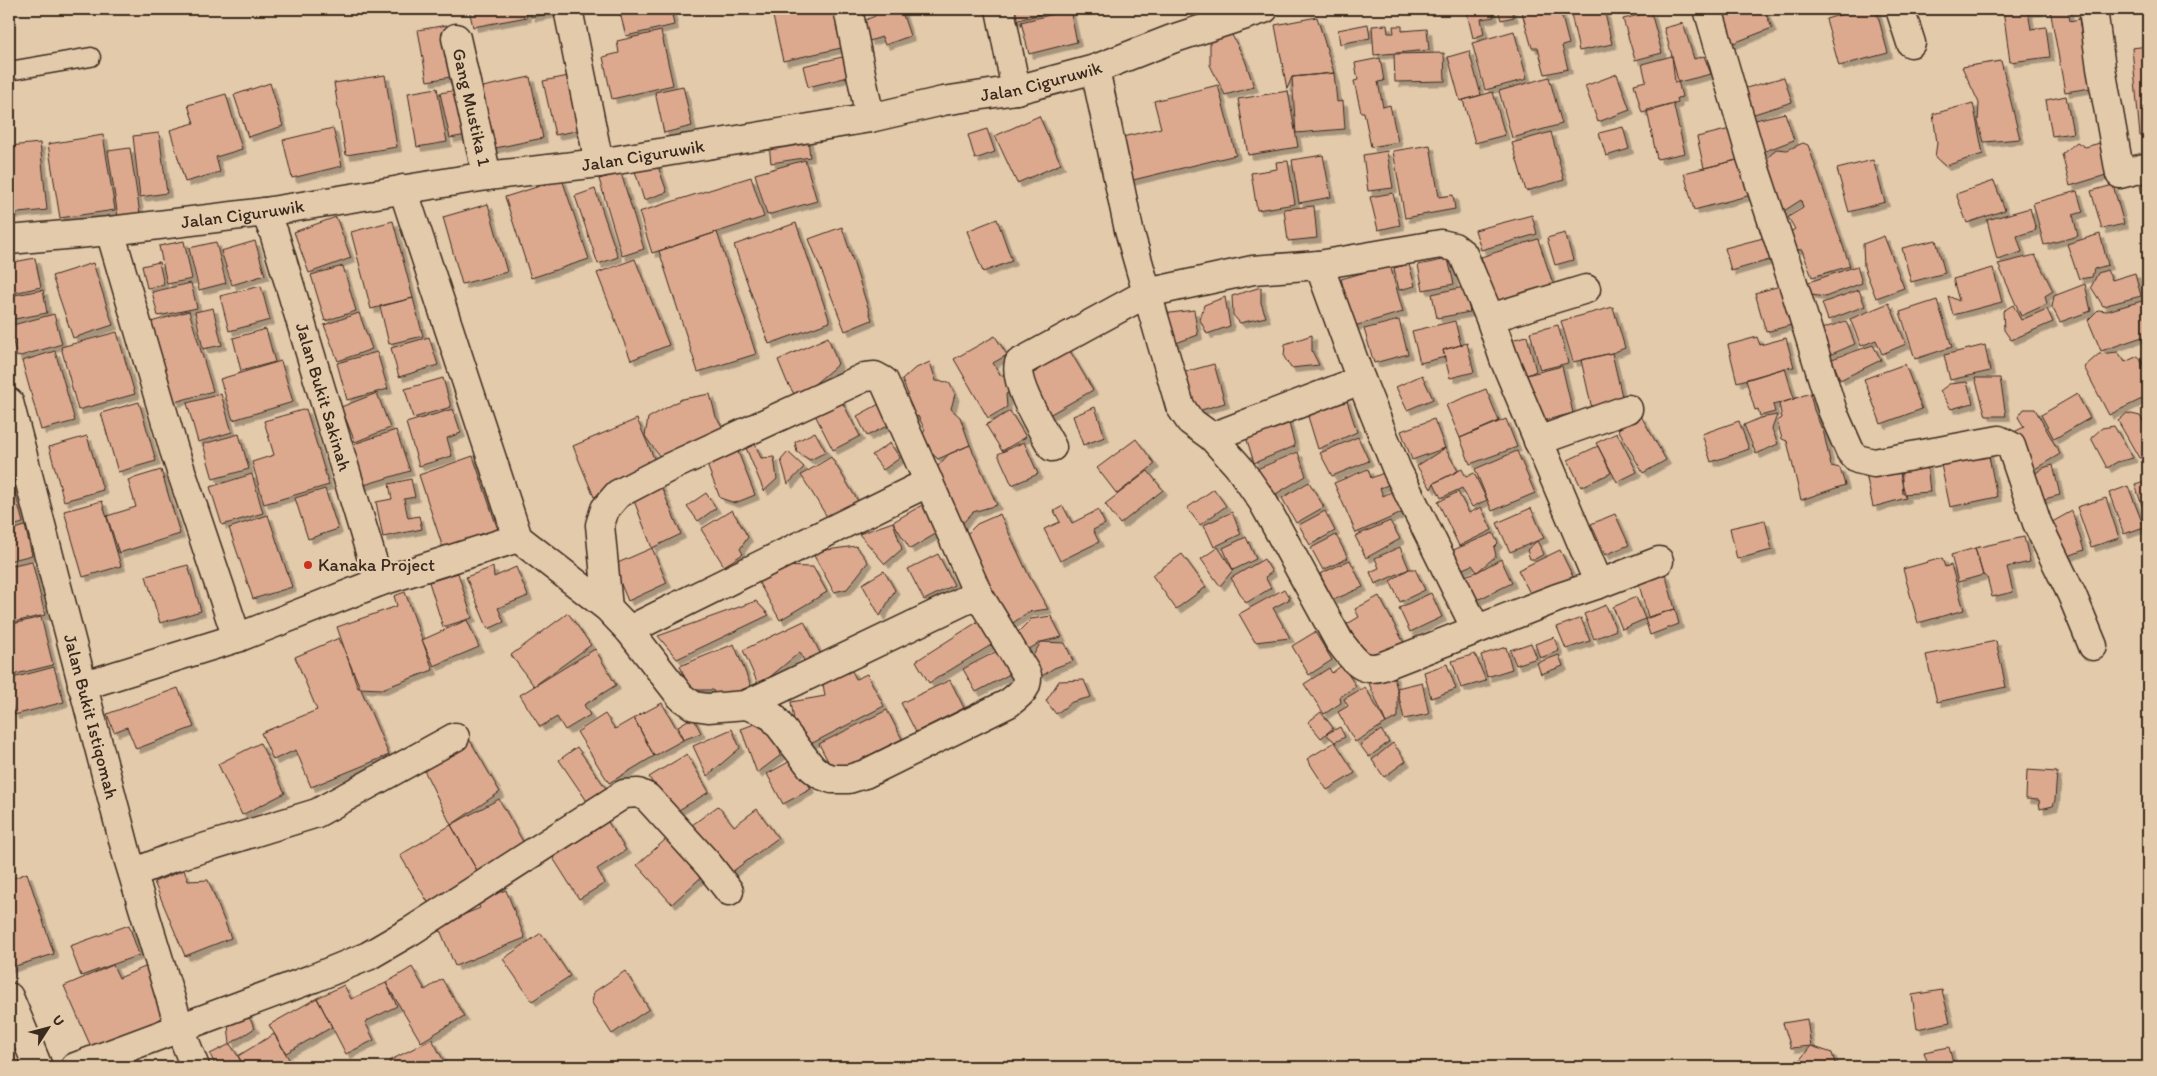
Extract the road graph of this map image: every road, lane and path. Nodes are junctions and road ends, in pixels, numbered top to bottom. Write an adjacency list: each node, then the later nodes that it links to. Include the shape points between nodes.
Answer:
1 (568, 9): 15 (street)
2 (848, 9): 14 (street)
3 (1000, 9): 13 (street)
4 (1264, 9): 11 (street, Jalan Ciguruwik, via 1172,39)
5 (1708, 9): 42 (street, via 1750,157 1833,412 1850,451 1874,464 1999,440 2006,442 2014,451 2038,523)
6 (1900, 9): 9 (street)
7 (2093, 9): 16 (street, via 2120,174)
8 (456, 38): 17 (street, Gang Mustika 1)
9 (1911, 43)
10 (91, 57): 12 (lane)
11 (1094, 70): 13 (street, Jalan Ciguruwik); 24 (street, via 1129,230)
12 (9, 71)
13 (1016, 90): 14 (street, Jalan Ciguruwik, via 943,101)
14 (870, 118): 15 (street, Jalan Ciguruwik)
15 (598, 163): 17 (street, Jalan Ciguruwik)
16 (2148, 167)
17 (487, 176): 18 (street, Jalan Ciguruwik)
18 (403, 189): 19 (street, Jalan Ciguruwik); 33 (street)
19 (265, 212): 20 (street, Jalan Ciguruwik); 35 (street, Jalan Bukit Sakinah)
20 (110, 231): 21 (street, Jalan Ciguruwik); 41 (street, via 174,450)
21 (9, 240)
22 (1319, 266): 24 (street, via 1263,268); 25 (street, via 1441,244 1454,246 1463,254); 26 (street)
23 (1586, 289): 25 (street)
24 (1147, 293): 29 (street, via 1180,406 1190,421); 31 (street, via 1019,363 1017,369 1026,399)
25 (1490, 318): 30 (street)
26 (1361, 380): 29 (street); 40 (street, via 1397,470)
27 (9, 402): 43 (street, Jalan Bukit Istiqomah)
28 (1628, 409): 30 (street)
29 (1212, 437): 40 (street, via 1238,466 1263,502 1339,641 1354,660 1373,670)
30 (1538, 441): 36 (street)
31 (1052, 447)
32 (929, 482): 37 (street); 38 (street, via 884,381 875,376 865,377 618,494 600,525); 39 (street)
33 (518, 538): 35 (street); 38 (street)
34 (1659, 561): 36 (street)
35 (379, 582): 41 (street)
36 (1599, 584): 40 (street)
37 (978, 594): 44 (street); 44 (street, via 1027,675 1026,688 1009,703 865,774 849,779 820,775 773,717)
38 (608, 608): 39 (street)
39 (629, 630): 44 (street, via 681,698 694,706 708,708)
40 (1476, 630)
41 (236, 638): 43 (street)
42 (2093, 646)
43 (82, 686): 46 (street, Jalan Bukit Istiqomah)
44 (746, 706)
45 (454, 737): 46 (street, via 316,813)
46 (133, 873): 49 (street, Jalan Bukit Istiqomah)
47 (729, 891): 49 (street, via 647,797 638,793 624,794 368,956)
48 (9, 997): 50 (street)
49 (180, 1029): 51 (street); 52 (street, Jalan Bukit Istiqomah)
50 (38, 1067)
51 (75, 1067)
52 (195, 1067)

